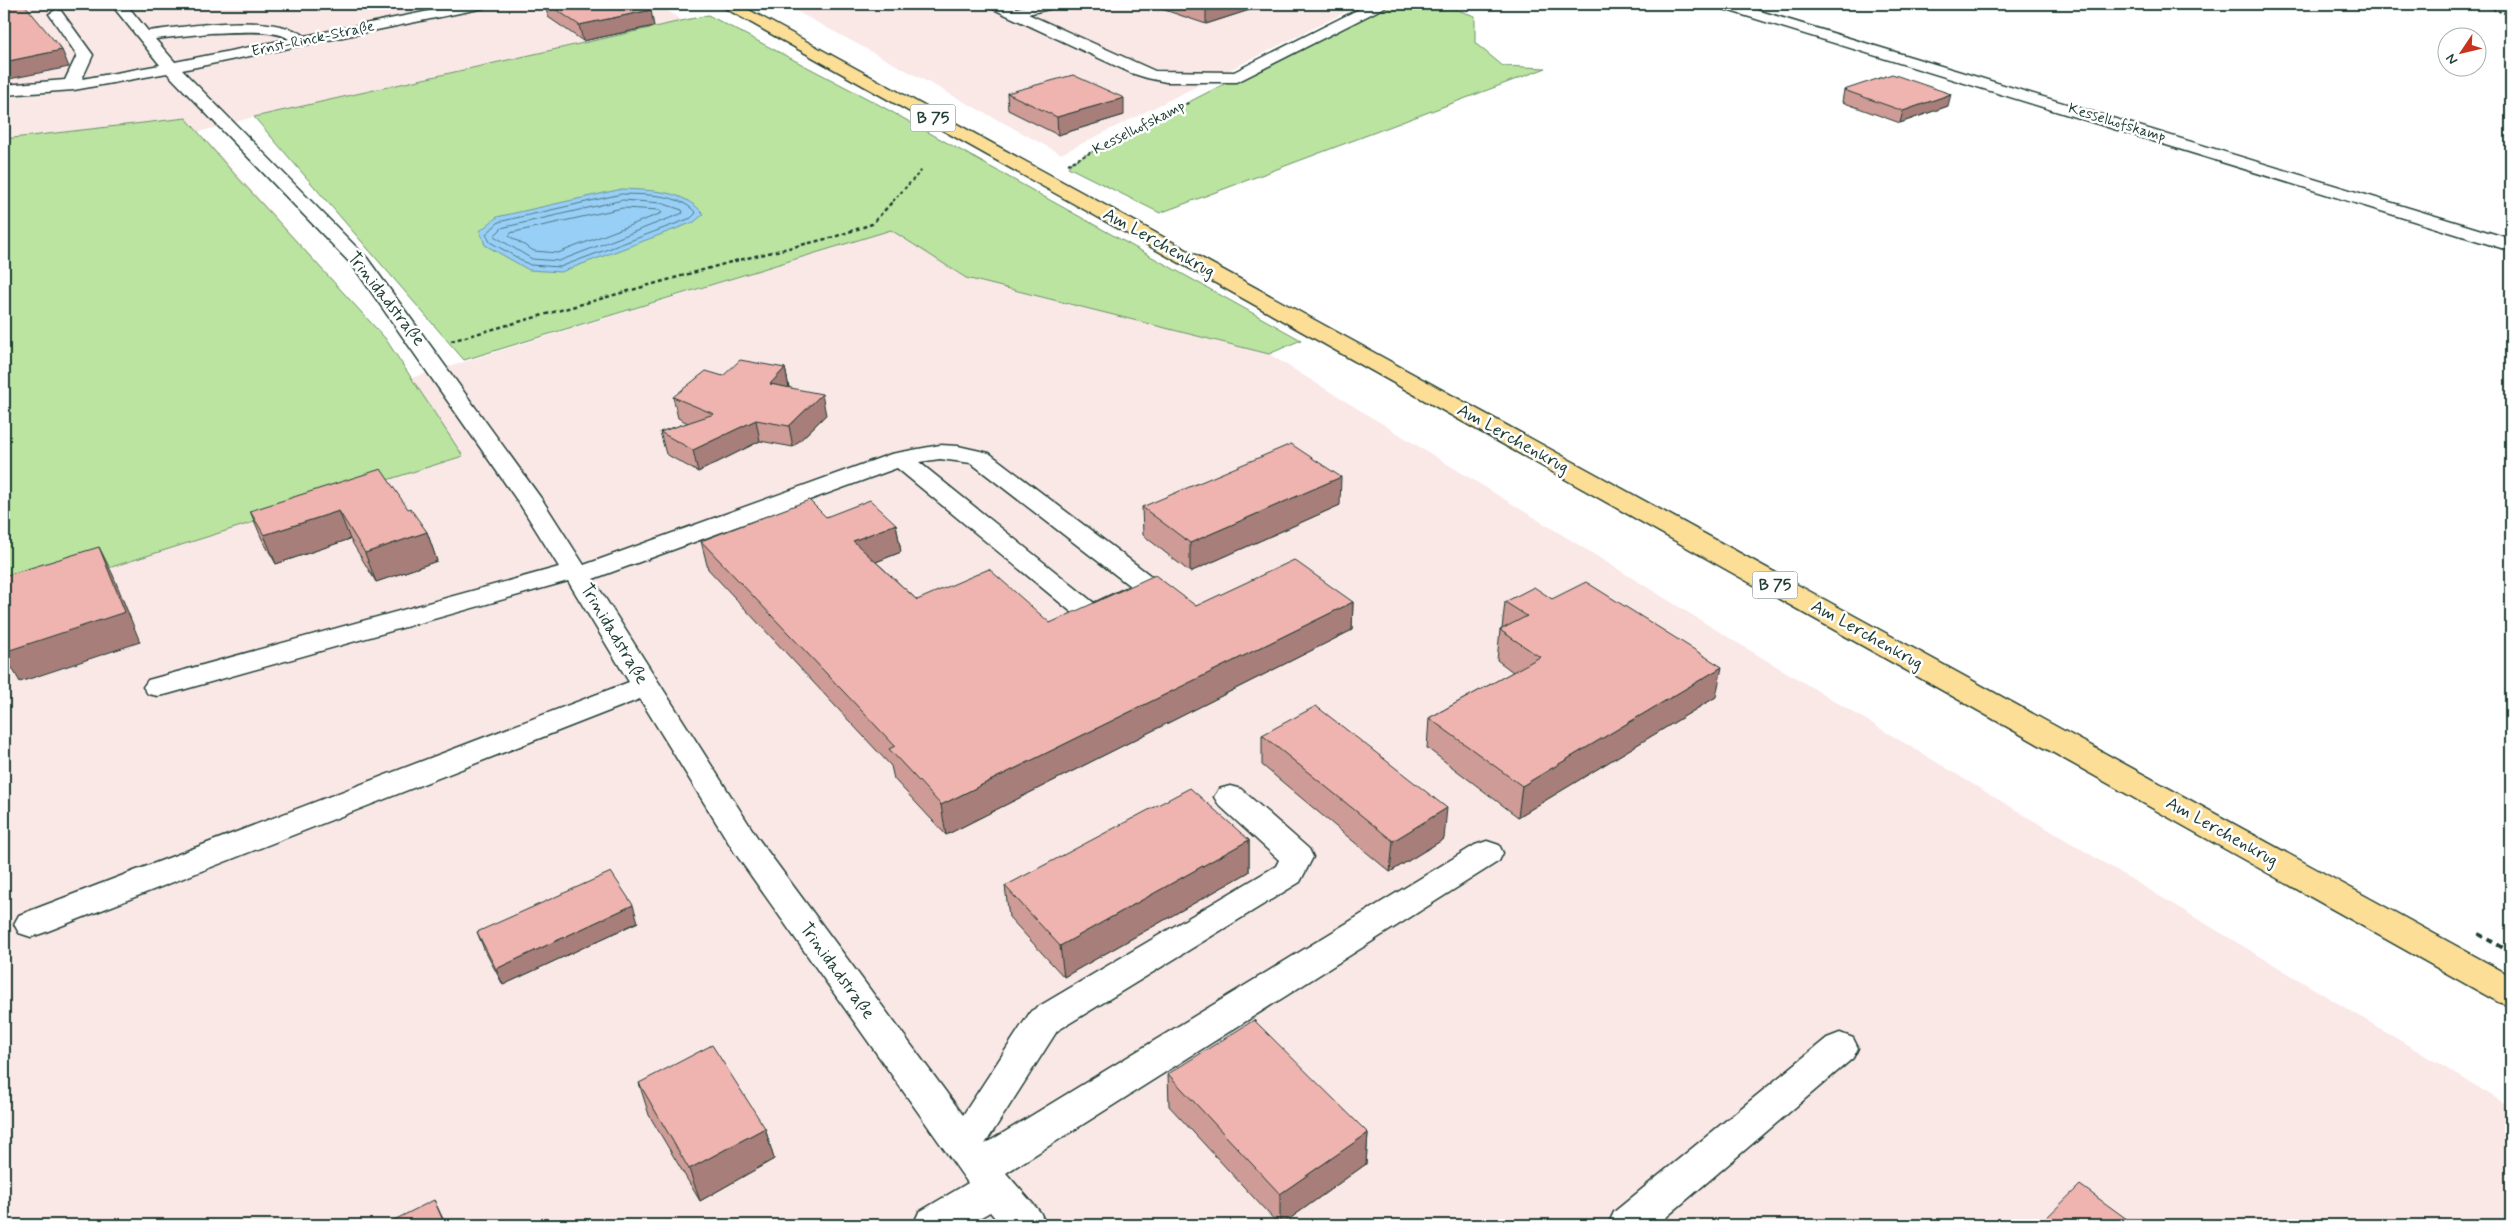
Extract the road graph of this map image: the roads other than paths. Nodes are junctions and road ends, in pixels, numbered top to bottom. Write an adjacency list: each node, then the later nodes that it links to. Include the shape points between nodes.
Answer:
1 (118, 4): 11 (street, Trinidadstraße)
2 (484, 4): 8 (street, Ernst-Rinck-Straße)
3 (728, 4): 24 (main road, Am Lerchenkrug / B 75)
4 (994, 4): 9 (street)
5 (1052, 4): 9 (street)
6 (1380, 4): 9 (street, via 1237,77 1216,79 1166,77 1137,70)
7 (1722, 4): 16 (street, Kesselhofskamp)
8 (436, 8): 12 (street, Ernst-Rinck-Straße)
9 (1015, 13)
10 (56, 14): 14 (street, via 85,55)
11 (144, 36): 12 (street, via 210,28 253,28 287,31); 13 (street, Trinidadstraße)
12 (303, 41): 13 (street, Ernst-Rinck-Straße)
13 (171, 68): 14 (street, Ernst-Rinck-Straße); 18 (street, Trinidadstraße, via 360,262 534,506)
14 (71, 84): 15 (street, Ernst-Rinck-Straße)
15 (4, 90)
16 (2511, 245)
17 (900, 459): 17 (street, via 927,452 956,451 980,458 1149,588 1090,614); 18 (street)
18 (577, 573): 19 (street, Trinidadstraße); 20 (street)
19 (646, 686): 23 (street); 26 (street, Trinidadstraße, via 746,845)
20 (158, 687)
21 (1230, 797): 26 (street, via 1297,857 1288,874 1044,1021)
22 (1487, 853): 26 (street)
23 (31, 924)
24 (2511, 992)
25 (1840, 1048): 29 (street)
26 (979, 1167): 27 (street); 28 (street, Trinidadstraße)
27 (933, 1225)
28 (1026, 1225)
29 (1628, 1225)

